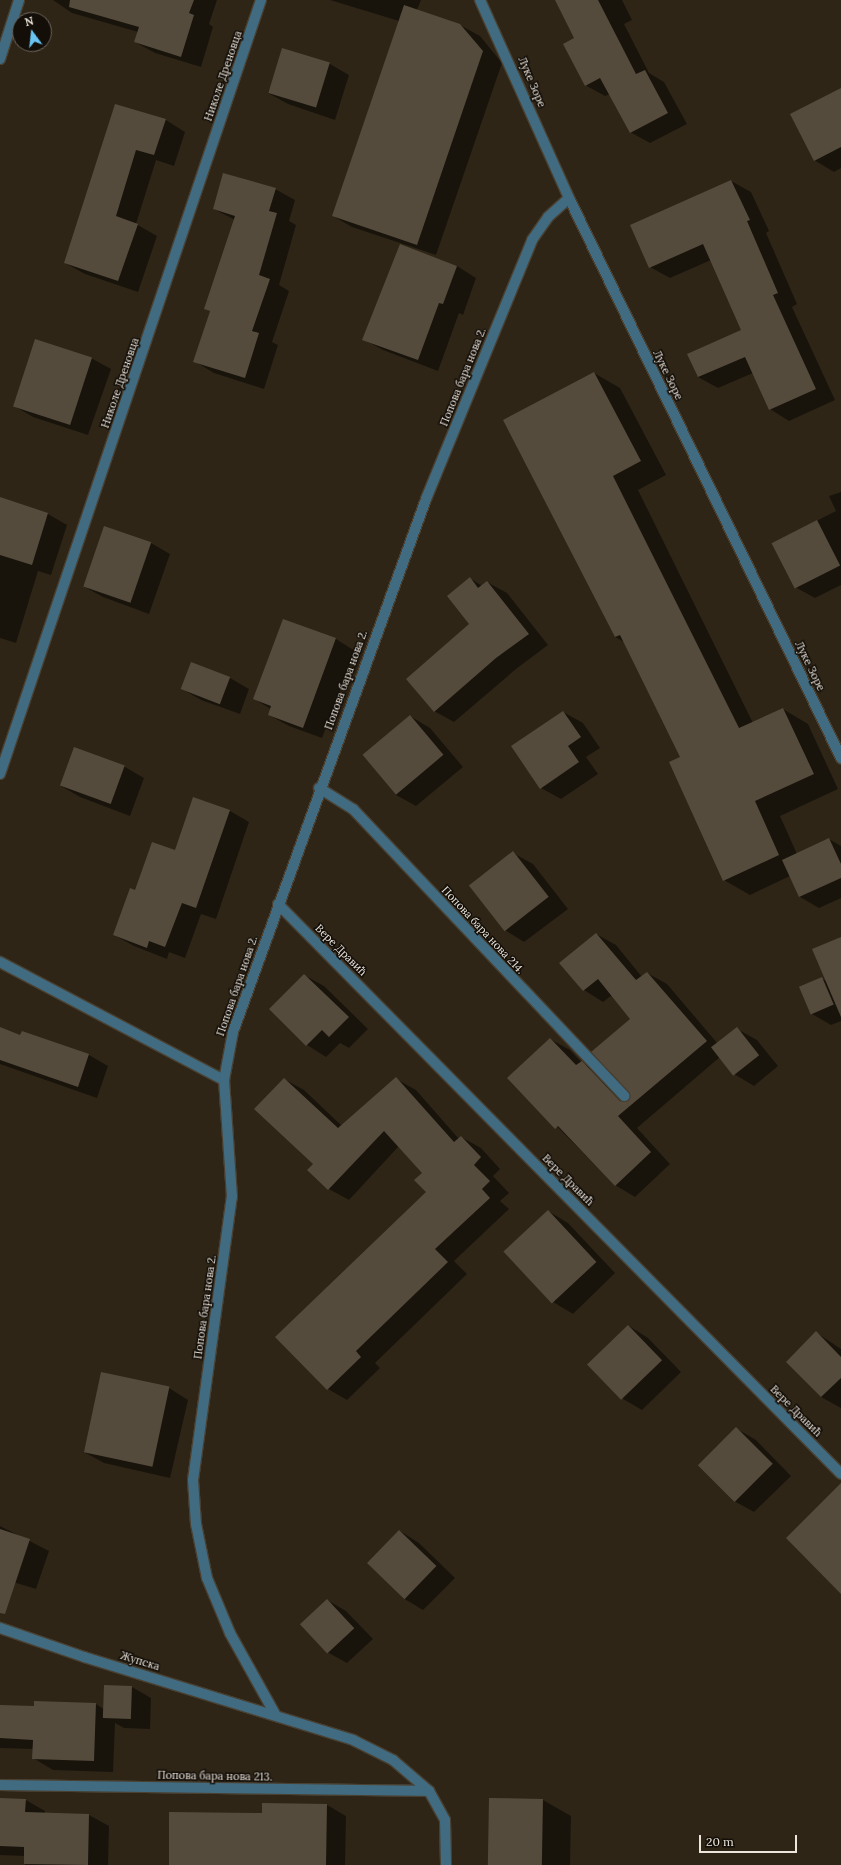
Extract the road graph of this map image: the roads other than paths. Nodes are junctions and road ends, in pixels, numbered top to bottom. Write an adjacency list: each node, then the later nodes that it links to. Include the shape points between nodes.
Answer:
1 (19, 0): 4 (street)
2 (261, 0): 7 (street, Николе Дреновца)
3 (480, 0): 5 (street, Луке Зоре)
4 (0, 59)
5 (569, 198): 6 (street, Луке Зоре); 8 (street, Попова бара нова 2., via 548,217 532,240 426,499)
6 (841, 758)
7 (0, 774)
8 (319, 788): 9 (street, Попова бара нова 2.); 12 (street, Попова бара нова 214., via 353,809)
9 (278, 904): 11 (street, Попова бара нова 2., via 233,1032); 13 (street, Вере Дравић)
10 (0, 962): 11 (street)
11 (224, 1080): 15 (street, Попова бара нова 2., via 232,1197 192,1480 196,1524 207,1578 230,1633)
12 (624, 1096)
13 (841, 1474)
14 (0, 1628): 15 (street, Жупска, via 84,1657)
15 (275, 1714): 17 (street, via 353,1740 393,1760)
16 (0, 1785): 17 (street, Попова бара нова 213.)
17 (429, 1791): 18 (street, via 445,1820)
18 (446, 1865)

